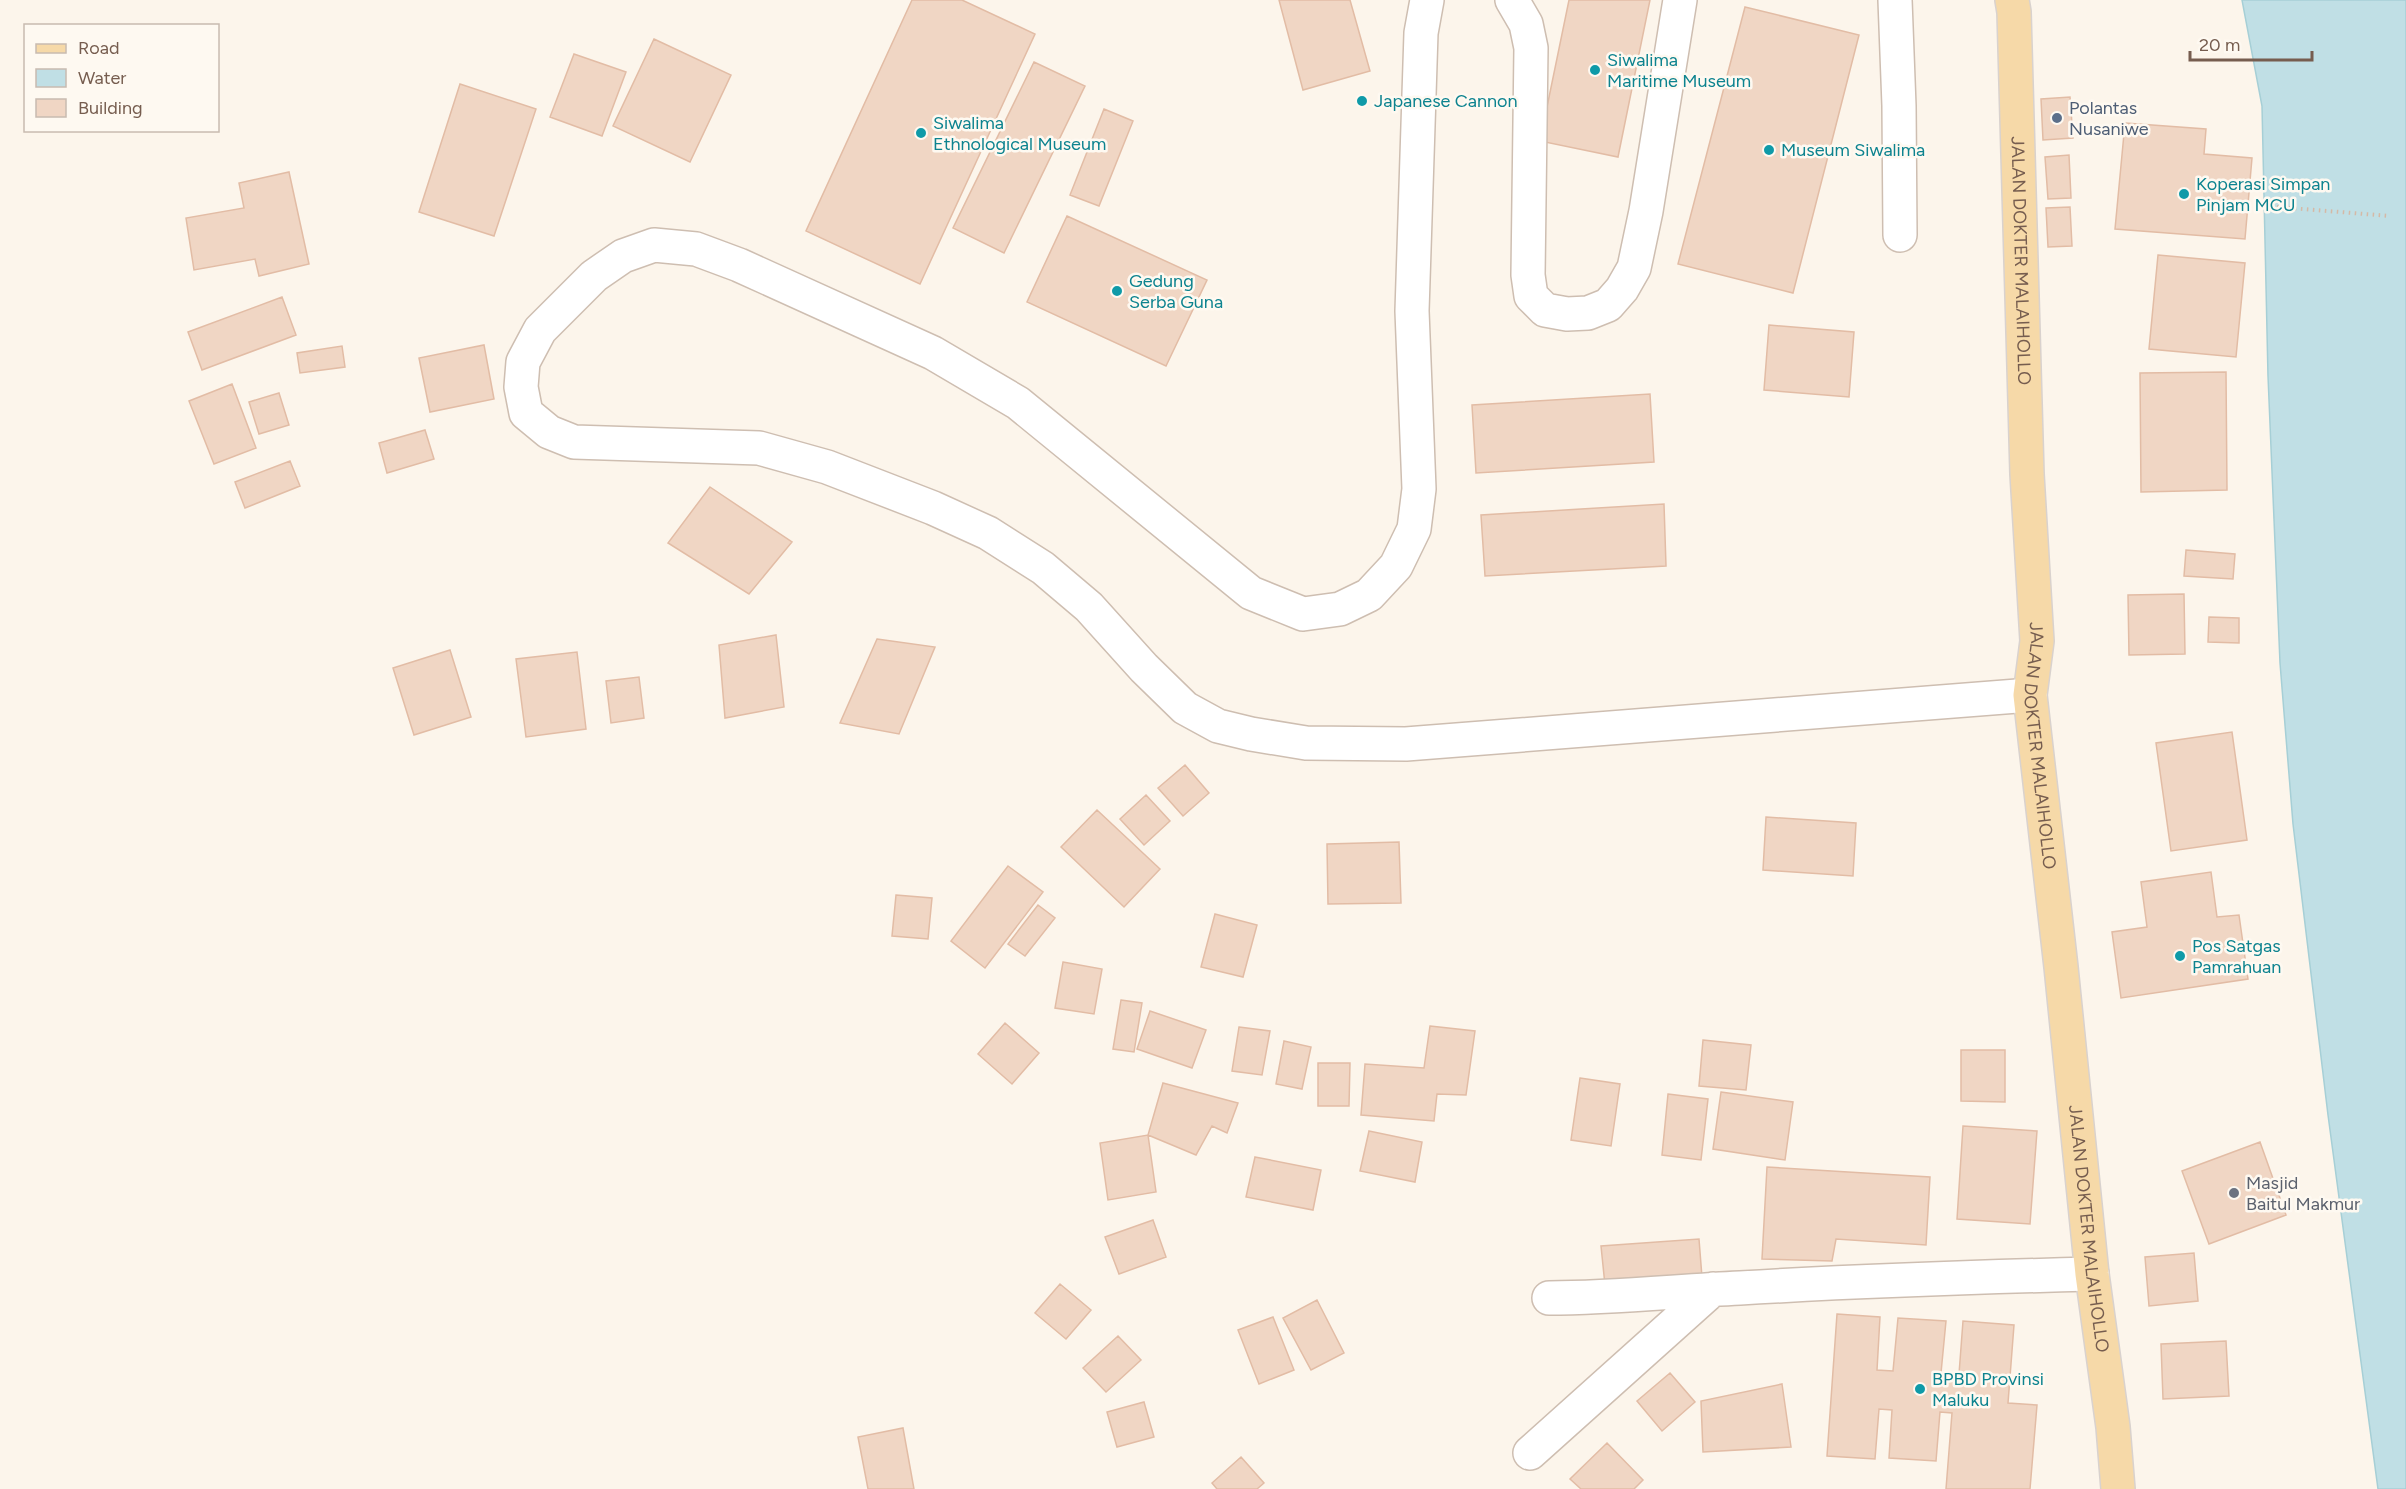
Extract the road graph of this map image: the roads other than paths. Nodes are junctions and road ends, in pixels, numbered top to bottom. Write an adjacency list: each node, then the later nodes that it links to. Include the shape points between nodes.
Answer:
1 (1427, 0): 7 (street, via 1420,33 1412,311 1419,489 1413,529 1396,567 1369,595 1340,609 1304,614 1251,593 1018,403 933,353 696,249 654,245 623,256 594,276 540,330 523,362 521,387 526,413 549,432 574,442 759,448 827,467 933,508 988,533 1070,589 1185,708 1218,726 1251,734 1306,743 1406,744)
2 (1512, 0): 3 (street, via 1526,24 1531,48 1528,274 1532,296 1545,310 1567,314 1588,313 1608,305 1634,268)
3 (1680, 0)
4 (1895, 0): 6 (street)
5 (2012, 0): 7 (main road, JALAN DOKTER MALAIHOLLO, via 2027,474 2037,641)
6 (1900, 235)
7 (2030, 695): 8 (main road, JALAN DOKTER MALAIHOLLO)
8 (2092, 1274): 9 (street); 12 (main road, JALAN DOKTER MALAIHOLLO, via 2114,1427)
9 (1713, 1289): 10 (street, via 1608,1298); 11 (street)
10 (1549, 1298)
11 (1530, 1453)
12 (2118, 1489)

